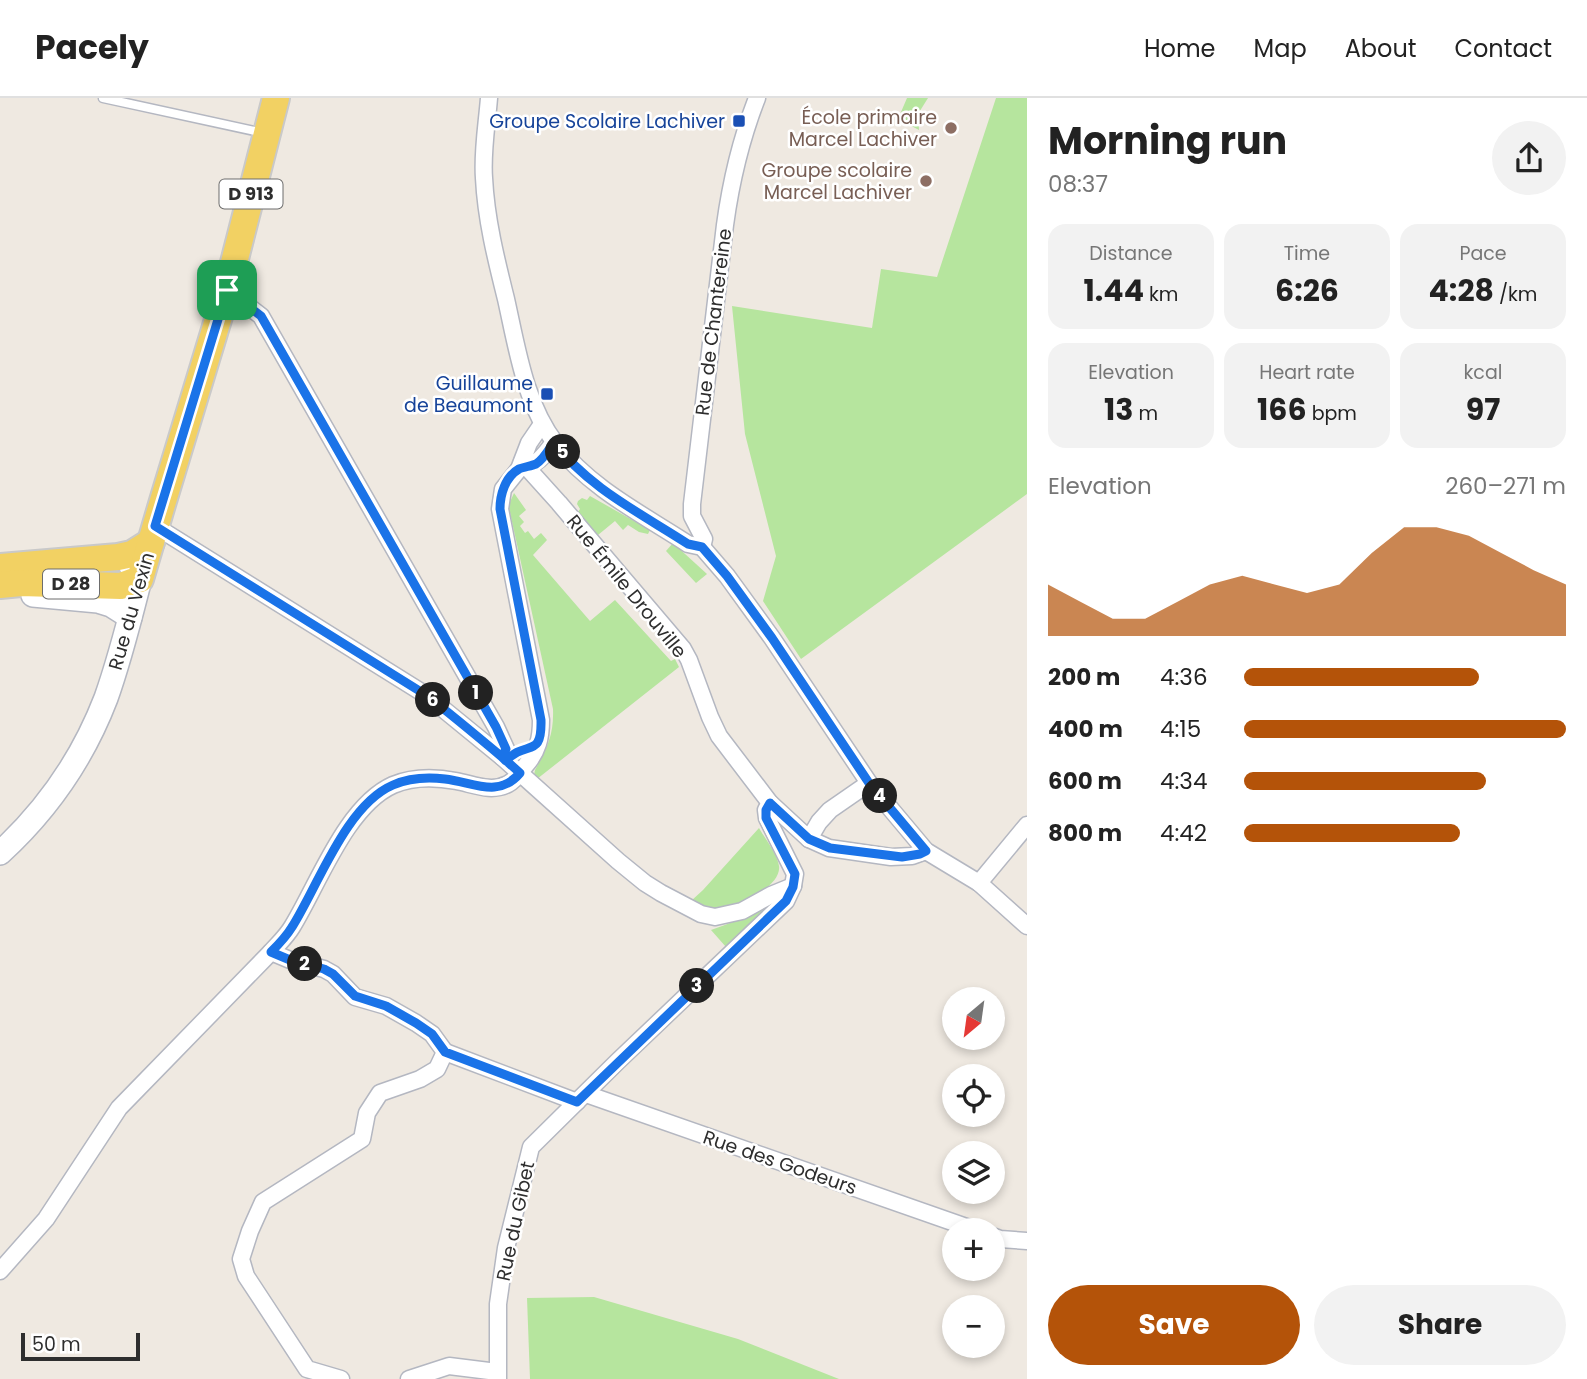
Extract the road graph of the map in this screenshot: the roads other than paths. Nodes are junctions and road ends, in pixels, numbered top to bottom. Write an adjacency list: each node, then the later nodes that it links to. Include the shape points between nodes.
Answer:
1 (103, 98): 5 (lane)
2 (276, 98): 5 (main road, Rue du Vexin / D 913)
3 (489, 98): 7 (street, via 484,176 488,218 516,345)
4 (757, 98): 11 (street, Rue de Chantereine, via 736,160 725,225 692,504 692,516 704,539)
5 (267, 134): 6 (main road, Rue du Vexin / D 913)
6 (227, 290): 10 (main road, Rue du Vexin / D 913); 19 (street, via 261,316 496,727 506,749)
7 (542, 424): 8 (street); 9 (street, via 529,443)
8 (554, 442): 9 (street, via 541,459); 11 (street, via 612,496 688,544)
9 (522, 466): 18 (street, via 503,489 500,509 541,720); 22 (street, Rue Émile Drouville, via 683,649 719,736)
10 (153, 534): 12 (main road, D 28, via 132,554); 14 (main road, Rue du Vexin / D 913); 19 (street, via 426,695)
11 (702, 547): 21 (street, via 772,638)
12 (118, 558): 13 (main road, D 28); 14 (main road)
13 (0, 567)
14 (141, 579): 15 (main road, D 28, via 121,586); 17 (main road, Rue du Vexin / D 913)
15 (0, 585)
16 (0, 592): 17 (main road, via 98,601)
17 (130, 617): 26 (main road, Rue du Vexin / D 913, via 106,698 84,746 37,816)
18 (540, 740): 19 (street); 20 (street)
19 (504, 759): 20 (street)
20 (520, 773): 28 (street, via 645,883 701,914 715,918 742,911); 30 (street, via 496,788 432,778 405,781 379,793 352,820 292,927)
21 (869, 783): 24 (street, via 830,810); 25 (street)
22 (770, 803): 24 (street, Rue Émile Drouville); 28 (street, via 766,818 795,874)
23 (1027, 825): 27 (street)
24 (809, 839): 25 (street, Rue Émile Drouville, via 830,848 891,856)
25 (926, 851): 27 (street)
26 (0, 853)
27 (979, 883): 29 (street)
28 (793, 887): 32 (street, Rue du Gibet, via 782,906)
29 (1027, 926)
30 (271, 952): 31 (street, via 333,974 355,996 386,1006 432,1034); 36 (street, via 118,1108 46,1219)
31 (445, 1052): 32 (street, Rue des Godeurs); 38 (street, via 437,1069 380,1093 367,1114 362,1139 263,1202 241,1259 246,1276 307,1369)
32 (581, 1098): 33 (street, Rue des Godeurs); 37 (street, Rue du Gibet, via 531,1147 506,1248 498,1304)
33 (942, 1219)
34 (1005, 1239): 35 (street)
35 (1027, 1241)
36 (0, 1271)
37 (498, 1375): 39 (street, via 449,1366)
38 (341, 1379)
39 (410, 1379)

